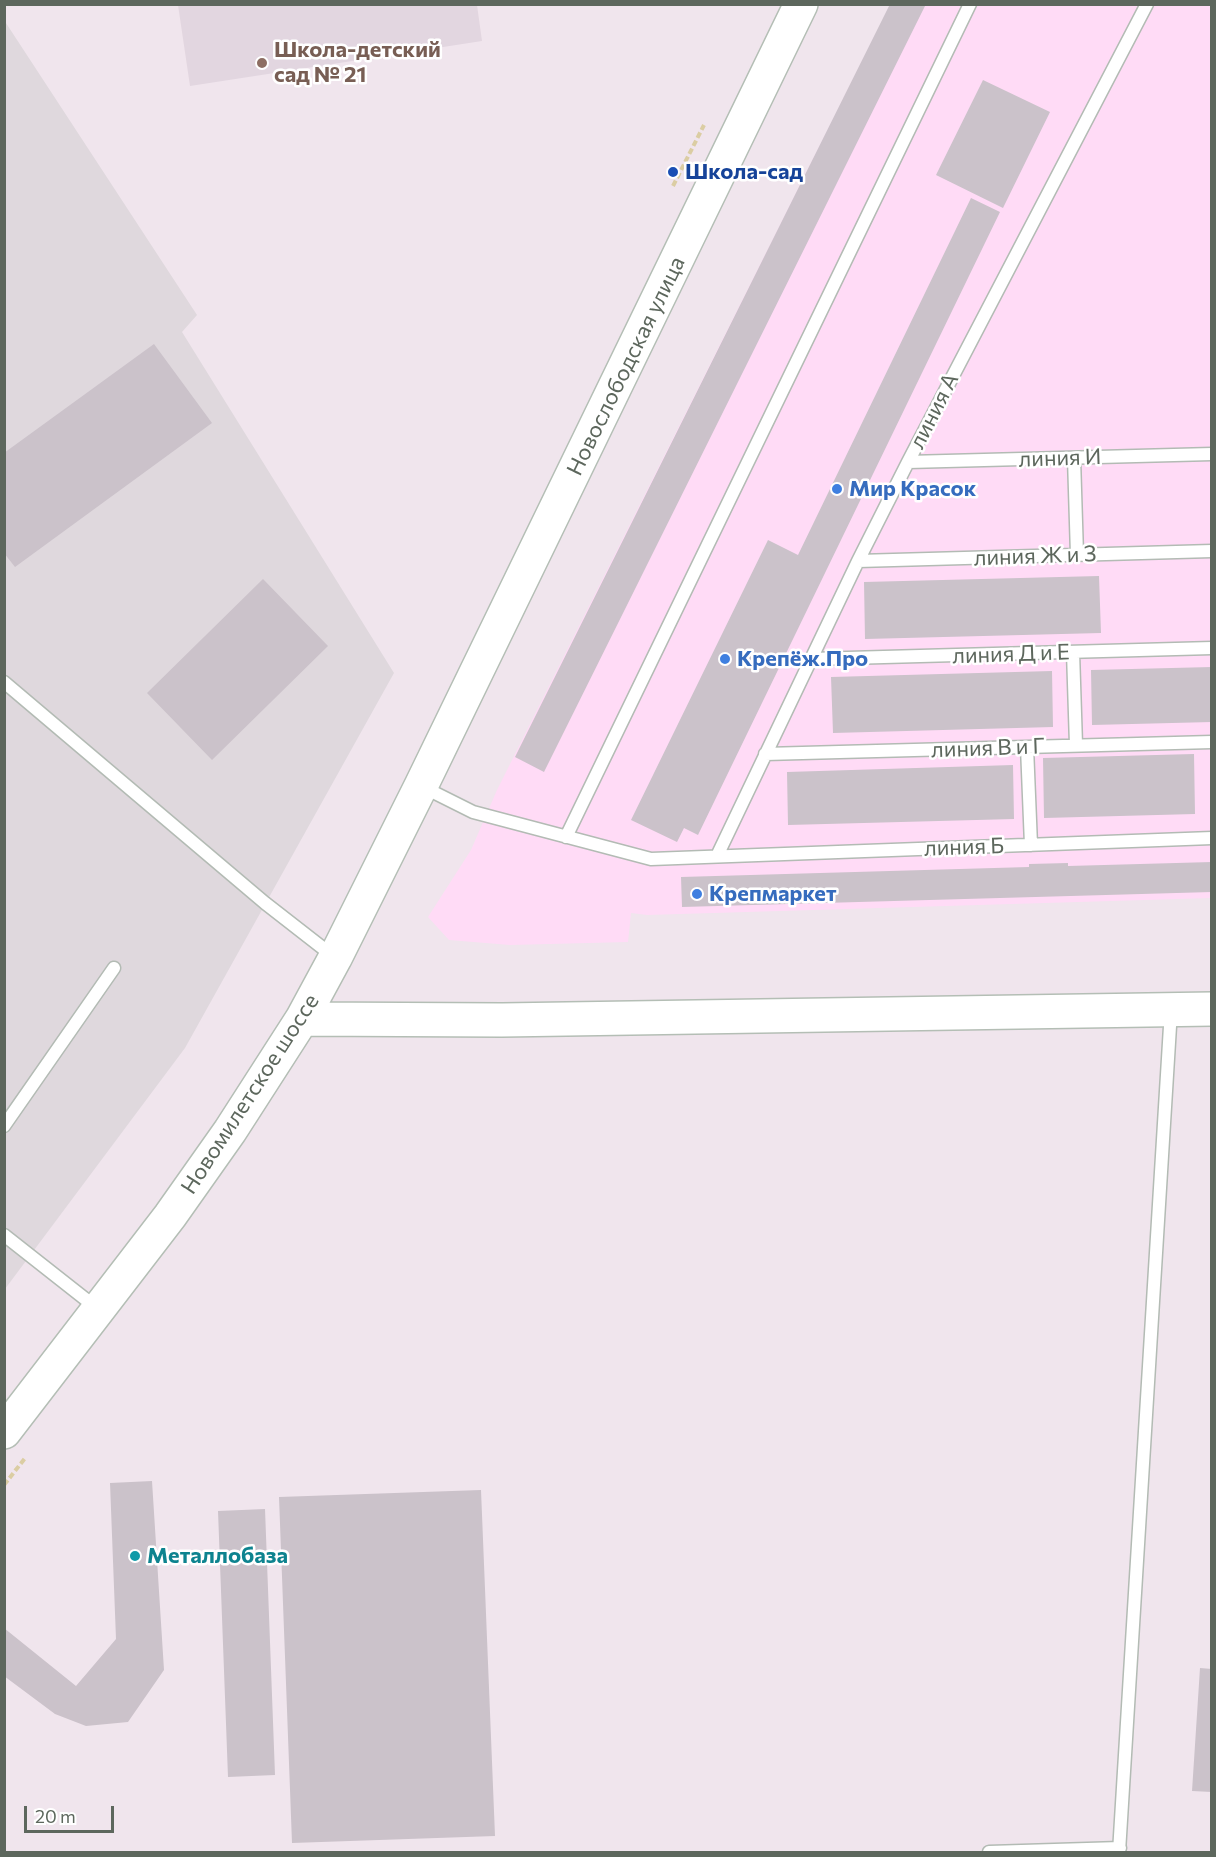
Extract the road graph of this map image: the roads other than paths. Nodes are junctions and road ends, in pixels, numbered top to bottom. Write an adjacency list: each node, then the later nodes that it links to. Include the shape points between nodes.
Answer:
1 (801, 4): 14 (main road, Новослободская улица)
2 (969, 4): 20 (lane)
3 (1147, 4): 6 (lane, линия А)
4 (1212, 454): 5 (lane, линия И)
5 (1074, 458): 6 (lane, линия И); 8 (lane)
6 (908, 462): 9 (lane, линия А)
7 (1212, 551): 8 (lane, линия Ж и З)
8 (1077, 555): 9 (lane, линия Ж и З)
9 (858, 561): 12 (lane, линия А)
10 (1212, 648): 11 (lane, линия Д и Е)
11 (1073, 652): 12 (lane, линия Д и Е); 16 (lane)
12 (811, 659): 18 (lane, линия А)
13 (4, 682): 24 (lane)
14 (450, 726): 19 (main road, Новомилетское шоссе)
15 (1212, 742): 16 (lane, линия В и Г)
16 (1076, 746): 17 (lane, линия В и Г)
17 (1028, 747): 18 (lane, линия В и Г); 22 (lane)
18 (765, 754): 23 (lane, линия А)
19 (421, 786): 20 (lane, линия Б, via 473,812); 24 (main road, Новомилетское шоссе)
20 (566, 837): 23 (lane, линия Б, via 651,859)
21 (1212, 838): 22 (lane, линия Б)
22 (1031, 845): 23 (lane, линия Б)
23 (717, 856)
24 (335, 958): 28 (main road, Новомилетское шоссе)
25 (114, 968): 29 (lane)
26 (1171, 1009): 27 (main road); 28 (main road, via 502,1020); 33 (lane)
27 (1212, 1009)
28 (302, 1019): 31 (main road, Новомилетское шоссе, via 230,1131)
29 (4, 1126)
30 (4, 1235): 31 (lane)
31 (98, 1310): 32 (main road, Новомилетское шоссе)
32 (4, 1432)
33 (1120, 1850): 34 (lane)
34 (988, 1852)

